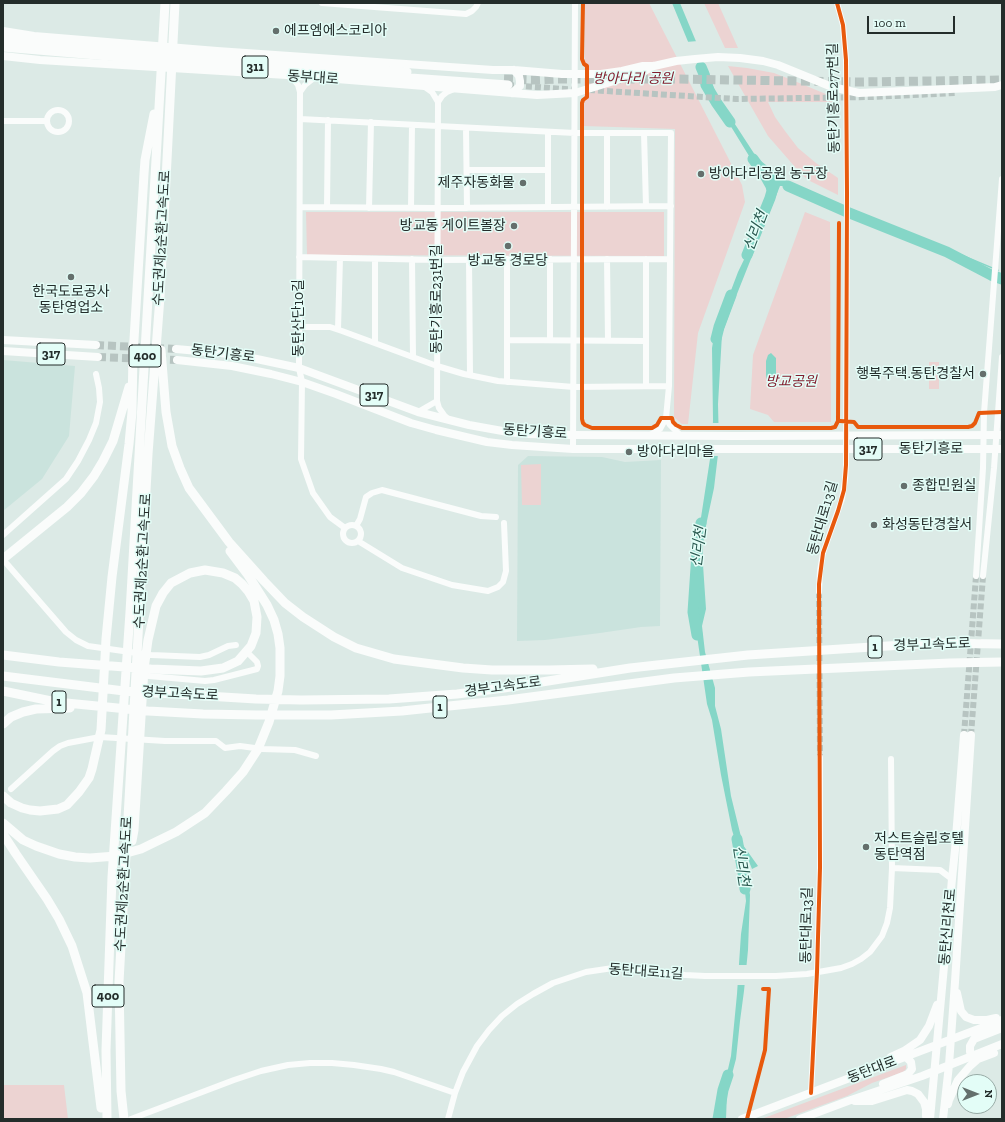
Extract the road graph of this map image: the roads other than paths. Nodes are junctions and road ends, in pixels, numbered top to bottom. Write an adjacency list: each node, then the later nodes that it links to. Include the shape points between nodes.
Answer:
1 (165, 3): 16 (highway, 수도권제2순환고속도로 / 400)
2 (175, 3): 63 (highway, 수도권제2순환고속도로 / 400)
3 (322, 3): 4 (street, via 466,14)
4 (478, 3)
5 (575, 3): 13 (street)
6 (837, 3): 21 (street, 동탄기흥로277번길, via 845,41)
7 (3, 31): 12 (main road, via 34,36 217,51)
8 (3, 38): 18 (highway, 동부대로 / 311, via 50,45)
9 (3, 47): 18 (highway, 동부대로 / 311)
10 (3, 56): 14 (main road, 동부대로)
11 (654, 66): 13 (main road, via 601,74); 21 (main road, via 718,57 751,59 778,65 832,87); 23 (main road, 동부대로, via 643,72)
12 (514, 70): 13 (main road); 18 (main road, via 519,76 520,86)
13 (575, 74): 23 (street)
14 (287, 76): 15 (main road, 동부대로); 22 (street, via 294,80)
15 (314, 78): 17 (main road, 동부대로); 22 (street)
16 (160, 80): 76 (highway, via 145,160); 156 (highway, 수도권제2순환고속도로 / 400, via 129,632 112,877)
17 (425, 86): 20 (main road, 동부대로); 24 (street)
18 (508, 86): 20 (main road, 동부대로); 23 (main road, 동부대로, via 537,95)
19 (1000, 87): 21 (main road, via 859,93)
20 (456, 89): 24 (street, via 447,92)
21 (846, 90): 99 (street, 동탄기흥로277번길)
22 (300, 92): 25 (street, 동탄산단10길)
23 (575, 93): 34 (street)
24 (438, 102): 31 (street, 동탄기흥로231번길)
25 (300, 119): 26 (street); 43 (street, 동탄산단10길)
26 (328, 120): 29 (street); 44 (street)
27 (3, 121): 28 (street)
28 (47, 121)
29 (371, 122): 30 (street); 47 (street)
30 (412, 125): 31 (street); 48 (street)
31 (438, 126): 32 (street); 49 (street, 동탄기흥로231번길)
32 (466, 128): 33 (street); 37 (street)
33 (548, 132): 34 (street); 38 (street)
34 (575, 133): 35 (street); 46 (street)
35 (607, 133): 36 (street); 40 (street)
36 (644, 133): 41 (street); 42 (street, via 671,133)
37 (467, 170): 38 (street); 50 (street)
38 (548, 170): 45 (street)
39 (1002, 179): 96 (street)
40 (607, 206): 41 (street); 46 (street)
41 (646, 206): 42 (street)
42 (671, 206): 60 (street)
43 (300, 207): 44 (street); 51 (street, 동탄산단10길)
44 (327, 207): 47 (street)
45 (548, 207): 46 (street); 50 (street)
46 (574, 207): 57 (street)
47 (369, 208): 48 (street)
48 (411, 208): 49 (street)
49 (438, 208): 50 (street); 61 (street, 동탄기흥로231번길)
50 (467, 208)
51 (299, 257): 52 (street); 64 (street, 동탄산단10길)
52 (340, 258): 53 (street); 65 (street)
53 (375, 259): 54 (street); 72 (street)
54 (412, 259): 61 (street); 78 (street)
55 (508, 259): 56 (street); 62 (street); 67 (street)
56 (550, 259): 57 (street); 68 (street)
57 (574, 259): 58 (street); 69 (street)
58 (607, 259): 59 (street); 70 (street)
59 (646, 259): 60 (street); 71 (street)
60 (670, 259): 88 (street)
61 (437, 260): 62 (street); 81 (street, 동탄기흥로231번길)
62 (469, 260): 84 (street)
63 (160, 297): 104 (highway, via 166,412 172,446); 129 (highway, 수도권제2순환고속도로 / 400, via 148,454)
64 (299, 327): 65 (street); 82 (street, 동탄산단10길)
65 (338, 329): 72 (street)
66 (3, 340): 73 (main road, 317)
67 (507, 340): 68 (street); 86 (street)
68 (550, 340): 69 (street)
69 (574, 340): 70 (street); 89 (street)
70 (608, 340): 71 (street)
71 (646, 341): 87 (street)
72 (374, 343): 78 (street)
73 (96, 345)
74 (176, 349): 82 (main road, 동탄기흥로 / 317, via 252,358)
75 (3, 351): 77 (main road, 317)
76 (133, 351): 111 (highway, via 130,385 113,441 94,476 67,507); 131 (highway, via 132,412 113,569 101,730 96,756 86,784 73,800 58,809 30,810 11,803)
77 (98, 356)
78 (413, 357): 81 (street)
79 (1002, 357): 97 (street)
80 (177, 360): 85 (main road, 동탄기흥로 / 317, via 232,366)
81 (437, 366): 84 (street); 90 (street, 동탄기흥로231번길)
82 (299, 368): 85 (street, 동탄산단10길); 91 (main road, 동탄기흥로 / 317)
83 (96, 374): 109 (street, via 100,402 96,423 78,461 66,479)
84 (470, 375): 86 (street)
85 (302, 382): 100 (main road, 동탄기흥로 / 317, via 442,432 487,442); 108 (street, 동탄산단10길, via 301,459 313,493 330,517)
86 (507, 382): 89 (street)
87 (646, 386): 88 (street); 89 (street)
88 (669, 386): 92 (street)
89 (574, 387): 94 (street)
90 (436, 401): 91 (street); 93 (street)
91 (418, 412): 93 (main road, 동탄기흥로 / 317)
92 (666, 418): 95 (street, via 660,430); 98 (street, via 674,430)
93 (450, 421): 94 (main road, 동탄기흥로 / 317, via 508,432)
94 (573, 435): 95 (main road, 동탄기흥로 / 317); 100 (street)
95 (650, 435): 98 (main road, 동탄기흥로 / 317)
96 (984, 435): 97 (main road, 동탄기흥로 / 317); 99 (main road, 동탄기흥로 / 317); 101 (street)
97 (999, 435): 102 (street)
98 (685, 436): 99 (main road, 동탄기흥로 / 317)
99 (846, 436): 103 (street)
100 (573, 449): 103 (main road, 동탄기흥로 / 317)
101 (984, 449): 102 (main road, 동탄기흥로 / 317); 103 (main road, 동탄기흥로 / 317); 112 (street)
102 (998, 449): 113 (street)
103 (846, 450): 114 (street, 동탄대로13길, via 844,490 823,553)
104 (189, 488): 120 (highway, via 229,542 286,603 318,627 356,648 394,659 463,668); 132 (highway, via 267,605 278,634 278,691 258,748 243,772 205,813 176,832 141,849 116,856 90,858 59,854 23,840)
105 (496, 517): 107 (street, via 481,516 382,490 366,497)
106 (504, 523): 110 (street, via 506,571 503,582 488,591 452,585 402,568)
107 (356, 526): 108 (street, via 350,525); 110 (street, via 361,533)
108 (345, 528): 110 (street, via 343,537 346,542 353,544)
109 (3, 535)
110 (358, 541)
111 (5, 562): 116 (street, via 66,632 88,646 151,655 200,657)
112 (976, 576)
113 (984, 576)
114 (820, 592)
115 (1002, 644): 120 (highway, 경부고속도로 / 1, via 934,643 748,655)
116 (236, 645)
117 (248, 653): 122 (street, via 257,662 257,669 214,680)
118 (3, 655): 129 (highway, via 59,662 151,669 201,671 223,668 238,661 251,646 256,632 258,616 254,601 242,584 223,573 205,570 190,573 171,583 163,593 156,606 149,635 144,669)
119 (1002, 662): 124 (highway, 경부고속도로 / 1, via 749,672 674,678 508,700 365,713 297,716 148,712)
120 (630, 668): 121 (highway, 경부고속도로 / 1, via 457,694 350,700 256,699 124,691)
121 (3, 676)
122 (149, 676)
123 (3, 691): 124 (highway, 경부고속도로 / 1, via 56,702)
124 (115, 708): 125 (highway, via 36,709 11,717)
125 (3, 724)
126 (316, 756): 130 (street, via 295,750 240,746 225,748 216,741 100,738 60,746)
127 (820, 757): 136 (street, 동탄대로13길)
128 (891, 759): 134 (street)
129 (134, 770): 154 (highway, 수도권제2순환고속도로 / 400, via 134,830 129,841 125,875 118,982)
130 (11, 789)
131 (3, 796)
132 (3, 823)
133 (3, 834): 156 (highway, via 60,919 72,946 88,993)
134 (892, 868): 135 (street, via 940,870); 136 (street, via 889,916 877,944 852,964 836,970)
135 (952, 879): 137 (main road, 동탄신리천로, via 968,735); 138 (main road, 동탄신리천로)
136 (817, 972): 151 (street, 동탄대로11길, via 776,976 705,976 612,968 563,979 543,988 502,1016 477,1046); 152 (street, 동탄대로13길)
137 (955, 982): 139 (main road, via 961,1011 966,1017 987,1020); 142 (main road, 동탄신리천로)
138 (942, 991): 144 (main road, 동탄신리천로); 150 (main road, via 929,1026 920,1040 904,1051)
139 (1002, 1015)
140 (1002, 1020): 142 (main road, 동탄대로)
141 (1002, 1028): 146 (main road, via 974,1039 970,1046)
142 (950, 1040): 144 (main road, 동탄대로); 148 (main road, 동탄신리천로)
143 (1002, 1044): 146 (main road, 동탄대로)
144 (936, 1045): 147 (main road, 동탄대로); 149 (main road, 동탄신리천로)
145 (1002, 1049): 164 (main road, via 978,1059 958,1080 949,1100)
146 (973, 1055): 148 (main road, 동탄대로)
147 (906, 1056): 150 (main road, 동탄대로); 153 (main road, via 911,1062 912,1069 908,1074)
148 (949, 1065): 149 (main road, 동탄대로); 163 (main road, 동탄신리천로)
149 (934, 1072): 153 (main road, 동탄대로); 162 (main road, 동탄신리천로)
150 (846, 1080): 152 (main road, 동탄대로)
151 (454, 1093): 157 (street, via 381,1069 310,1063 261,1071); 158 (street, 동탄대로11길)
152 (811, 1093): 159 (main road, 동탄대로)
153 (848, 1101): 155 (main road, 동탄대로); 161 (main road, via 872,1101 907,1090 912,1091 924,1102)
154 (124, 1115)
155 (814, 1116): 160 (main road, 동탄대로)
156 (105, 1117)
157 (131, 1119)
158 (448, 1119)
159 (742, 1119)
160 (800, 1119)
161 (926, 1119)
162 (930, 1119)
163 (943, 1119)
164 (946, 1119)

